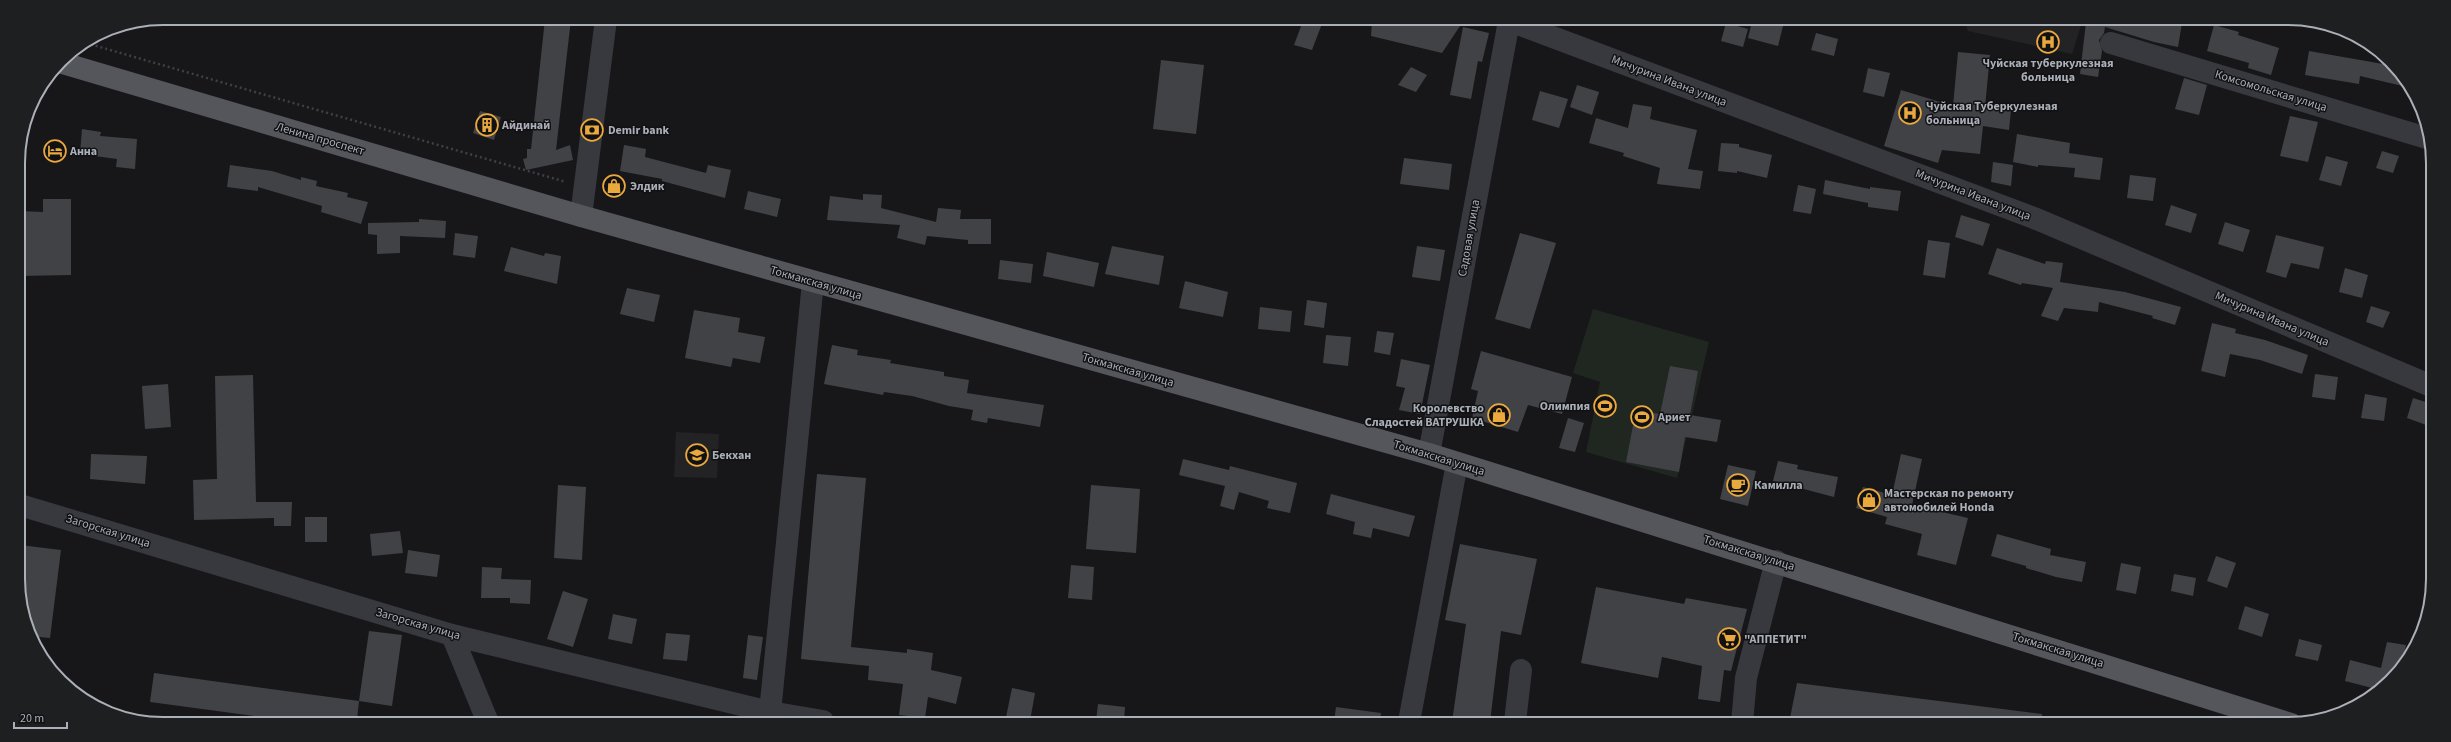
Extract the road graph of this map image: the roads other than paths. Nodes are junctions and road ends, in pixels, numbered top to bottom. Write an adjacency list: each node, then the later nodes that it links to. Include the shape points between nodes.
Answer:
1 (605, 25): 7 (street)
2 (1508, 25): 10 (street, Садовая улица)
3 (1520, 25): 9 (street, Мичурина Ивана улица, via 2034,218)
4 (2111, 43): 6 (street, Комсомольская улица)
5 (67, 64): 7 (main road, Ленина проспект)
6 (2423, 137)
7 (581, 216): 8 (main road, Токмакская улица)
8 (813, 282): 10 (main road, Токмакская улица); 16 (street)
9 (2426, 384)
10 (1429, 454): 11 (main road, Токмакская улица)
11 (1457, 463): 13 (main road, Токмакская улица); 19 (street)
12 (25, 507): 14 (street, Загорская улица)
13 (1776, 561): 21 (street, via 1746,678); 22 (main road, Токмакская улица)
14 (452, 635): 16 (street, Загорская улица); 17 (street)
15 (1521, 670): 20 (street)
16 (770, 712): 18 (street, Загорская улица)
17 (486, 717)
18 (799, 717)
19 (1410, 717)
20 (1516, 717)
21 (1742, 717)
22 (2269, 717)

